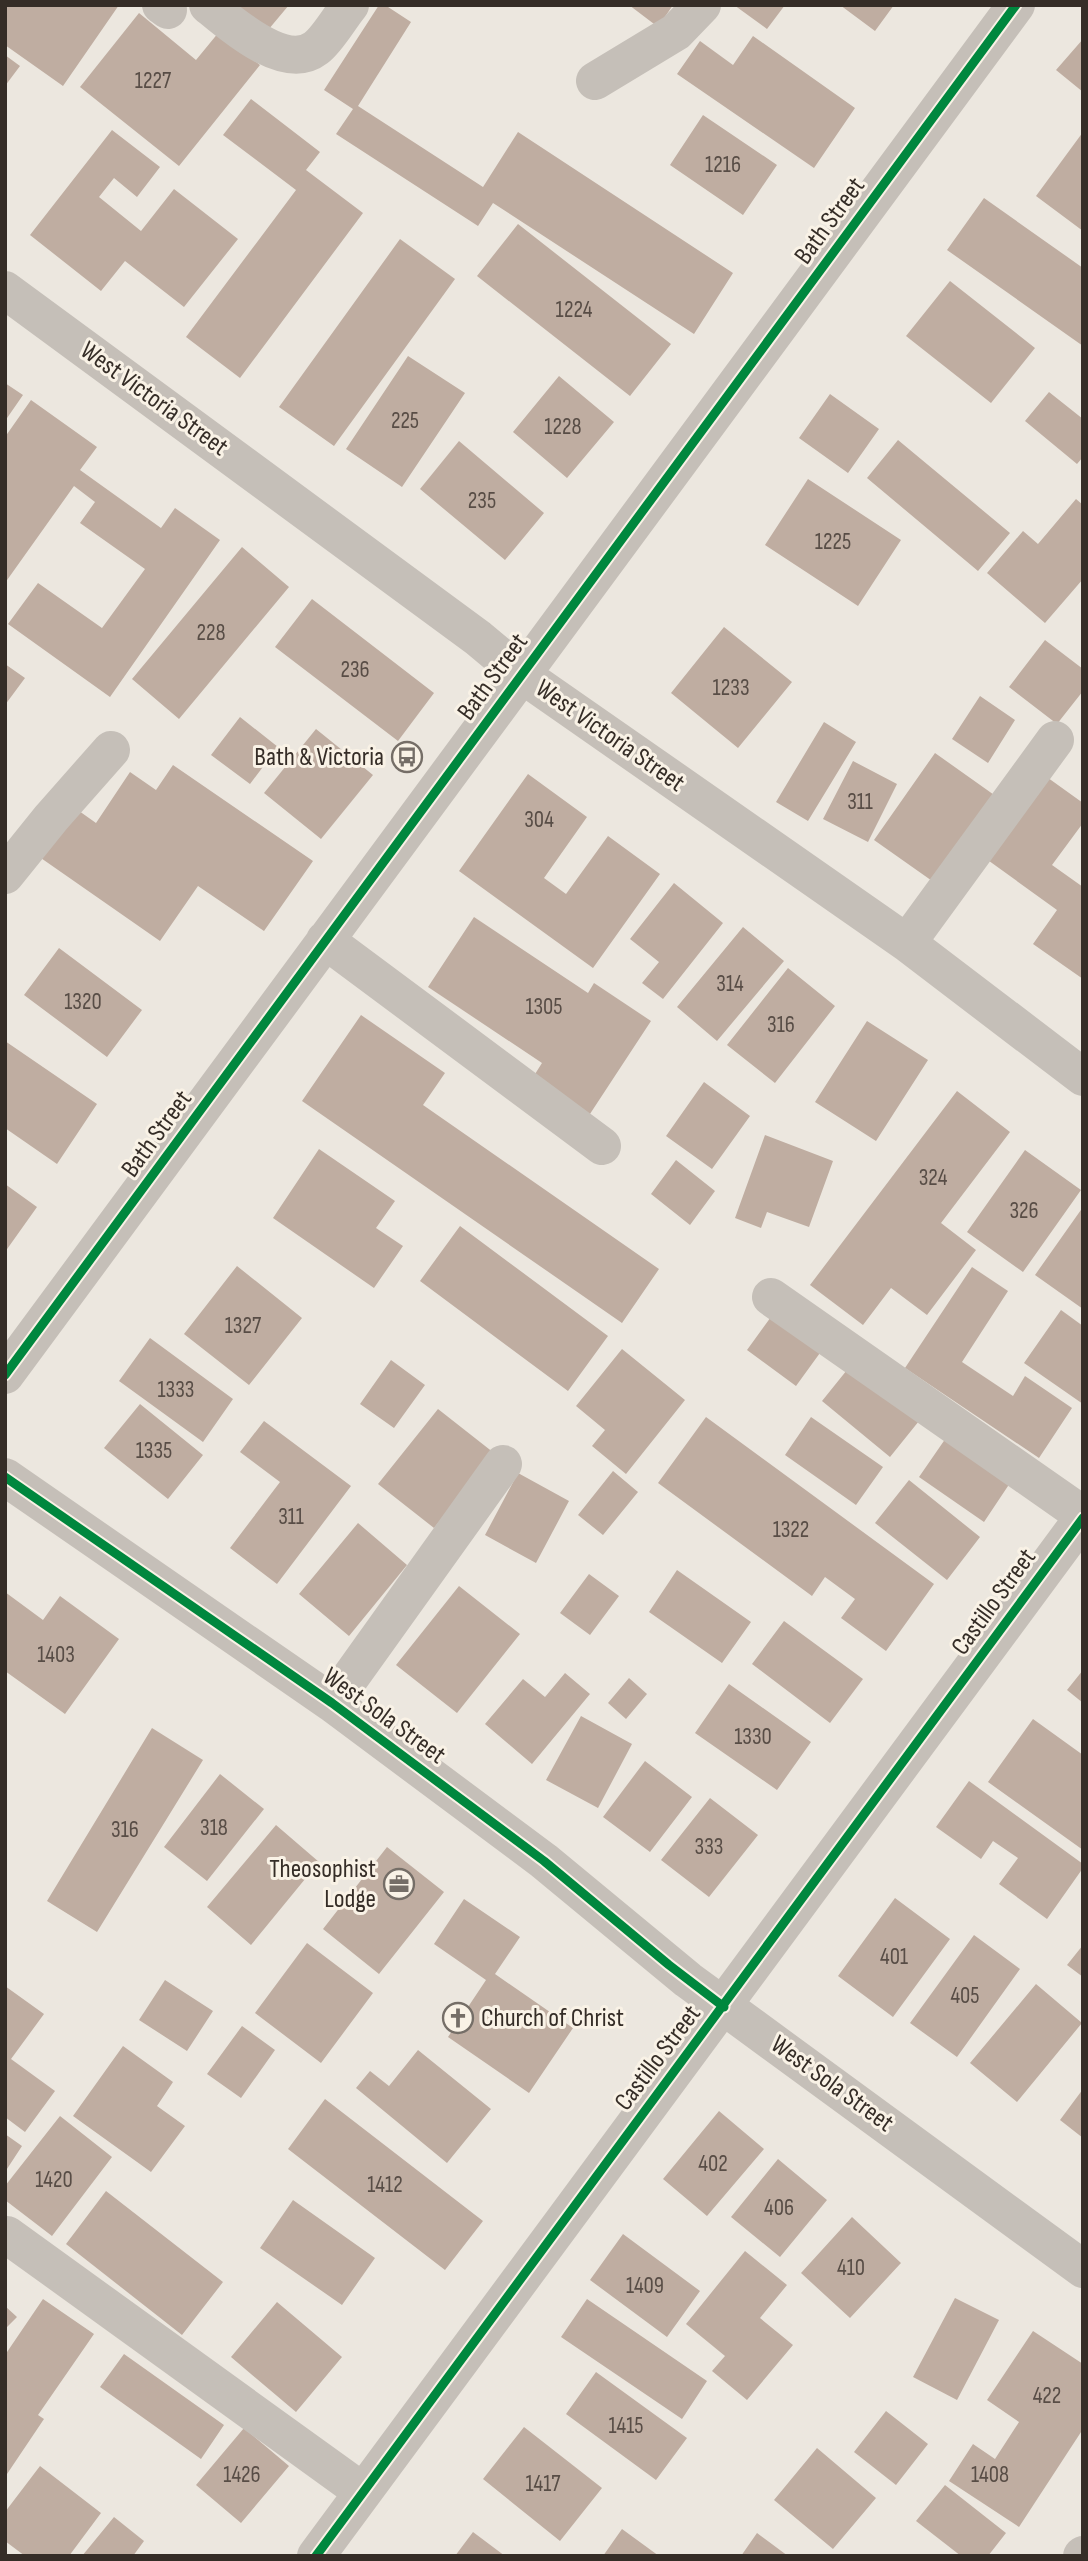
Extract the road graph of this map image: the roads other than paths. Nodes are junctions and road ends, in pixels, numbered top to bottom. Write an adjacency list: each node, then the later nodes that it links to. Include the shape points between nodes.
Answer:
1 (208, 5): 2 (street, via 248,37 273,50 298,55 316,49)
2 (350, 5)
3 (702, 5): 5 (street, via 676,32)
4 (1016, 5): 7 (street, Bath Street)
5 (595, 81)
6 (5, 290): 7 (street, West Victoria Street)
7 (521, 674): 11 (street, Bath Street); 12 (street, West Victoria Street)
8 (1055, 740): 12 (street)
9 (111, 750): 10 (street)
10 (5, 875)
11 (325, 940): 14 (street); 16 (street, Bath Street)
12 (907, 943): 13 (street, West Victoria Street)
13 (1083, 1077)
14 (602, 1146)
15 (771, 1297): 19 (street)
16 (5, 1375)
17 (503, 1464): 20 (street)
18 (5, 1477): 20 (street, West Sola Street)
19 (1083, 1517): 21 (street, Castillo Street)
20 (332, 1703): 21 (street, West Sola Street, via 544,1861)
21 (724, 2007): 23 (street, West Sola Street); 24 (street, Castillo Street)
22 (7, 2235): 24 (street)
23 (1083, 2269)
24 (363, 2492): 25 (street, Castillo Street)
25 (316, 2556)

